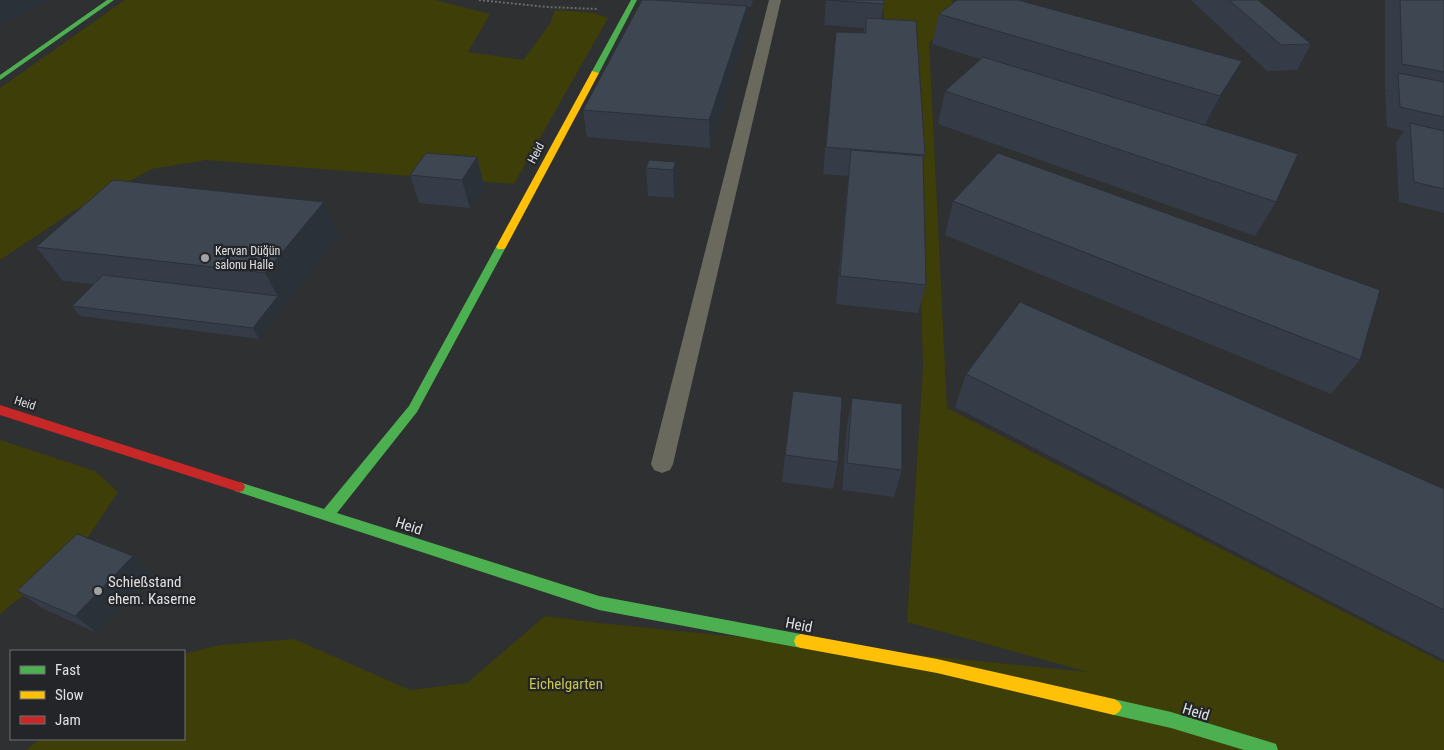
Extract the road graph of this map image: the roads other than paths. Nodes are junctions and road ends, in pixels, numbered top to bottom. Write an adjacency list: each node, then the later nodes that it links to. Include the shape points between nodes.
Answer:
1 (111, 0): 4 (street)
2 (775, 0): 6 (lane)
3 (631, 5): 7 (street, Heid, via 413,409)
4 (0, 78)
5 (0, 410): 7 (street, Heid)
6 (662, 464)
7 (327, 515): 8 (street, Heid, via 599,603 937,666 1171,720)
8 (1270, 750)

